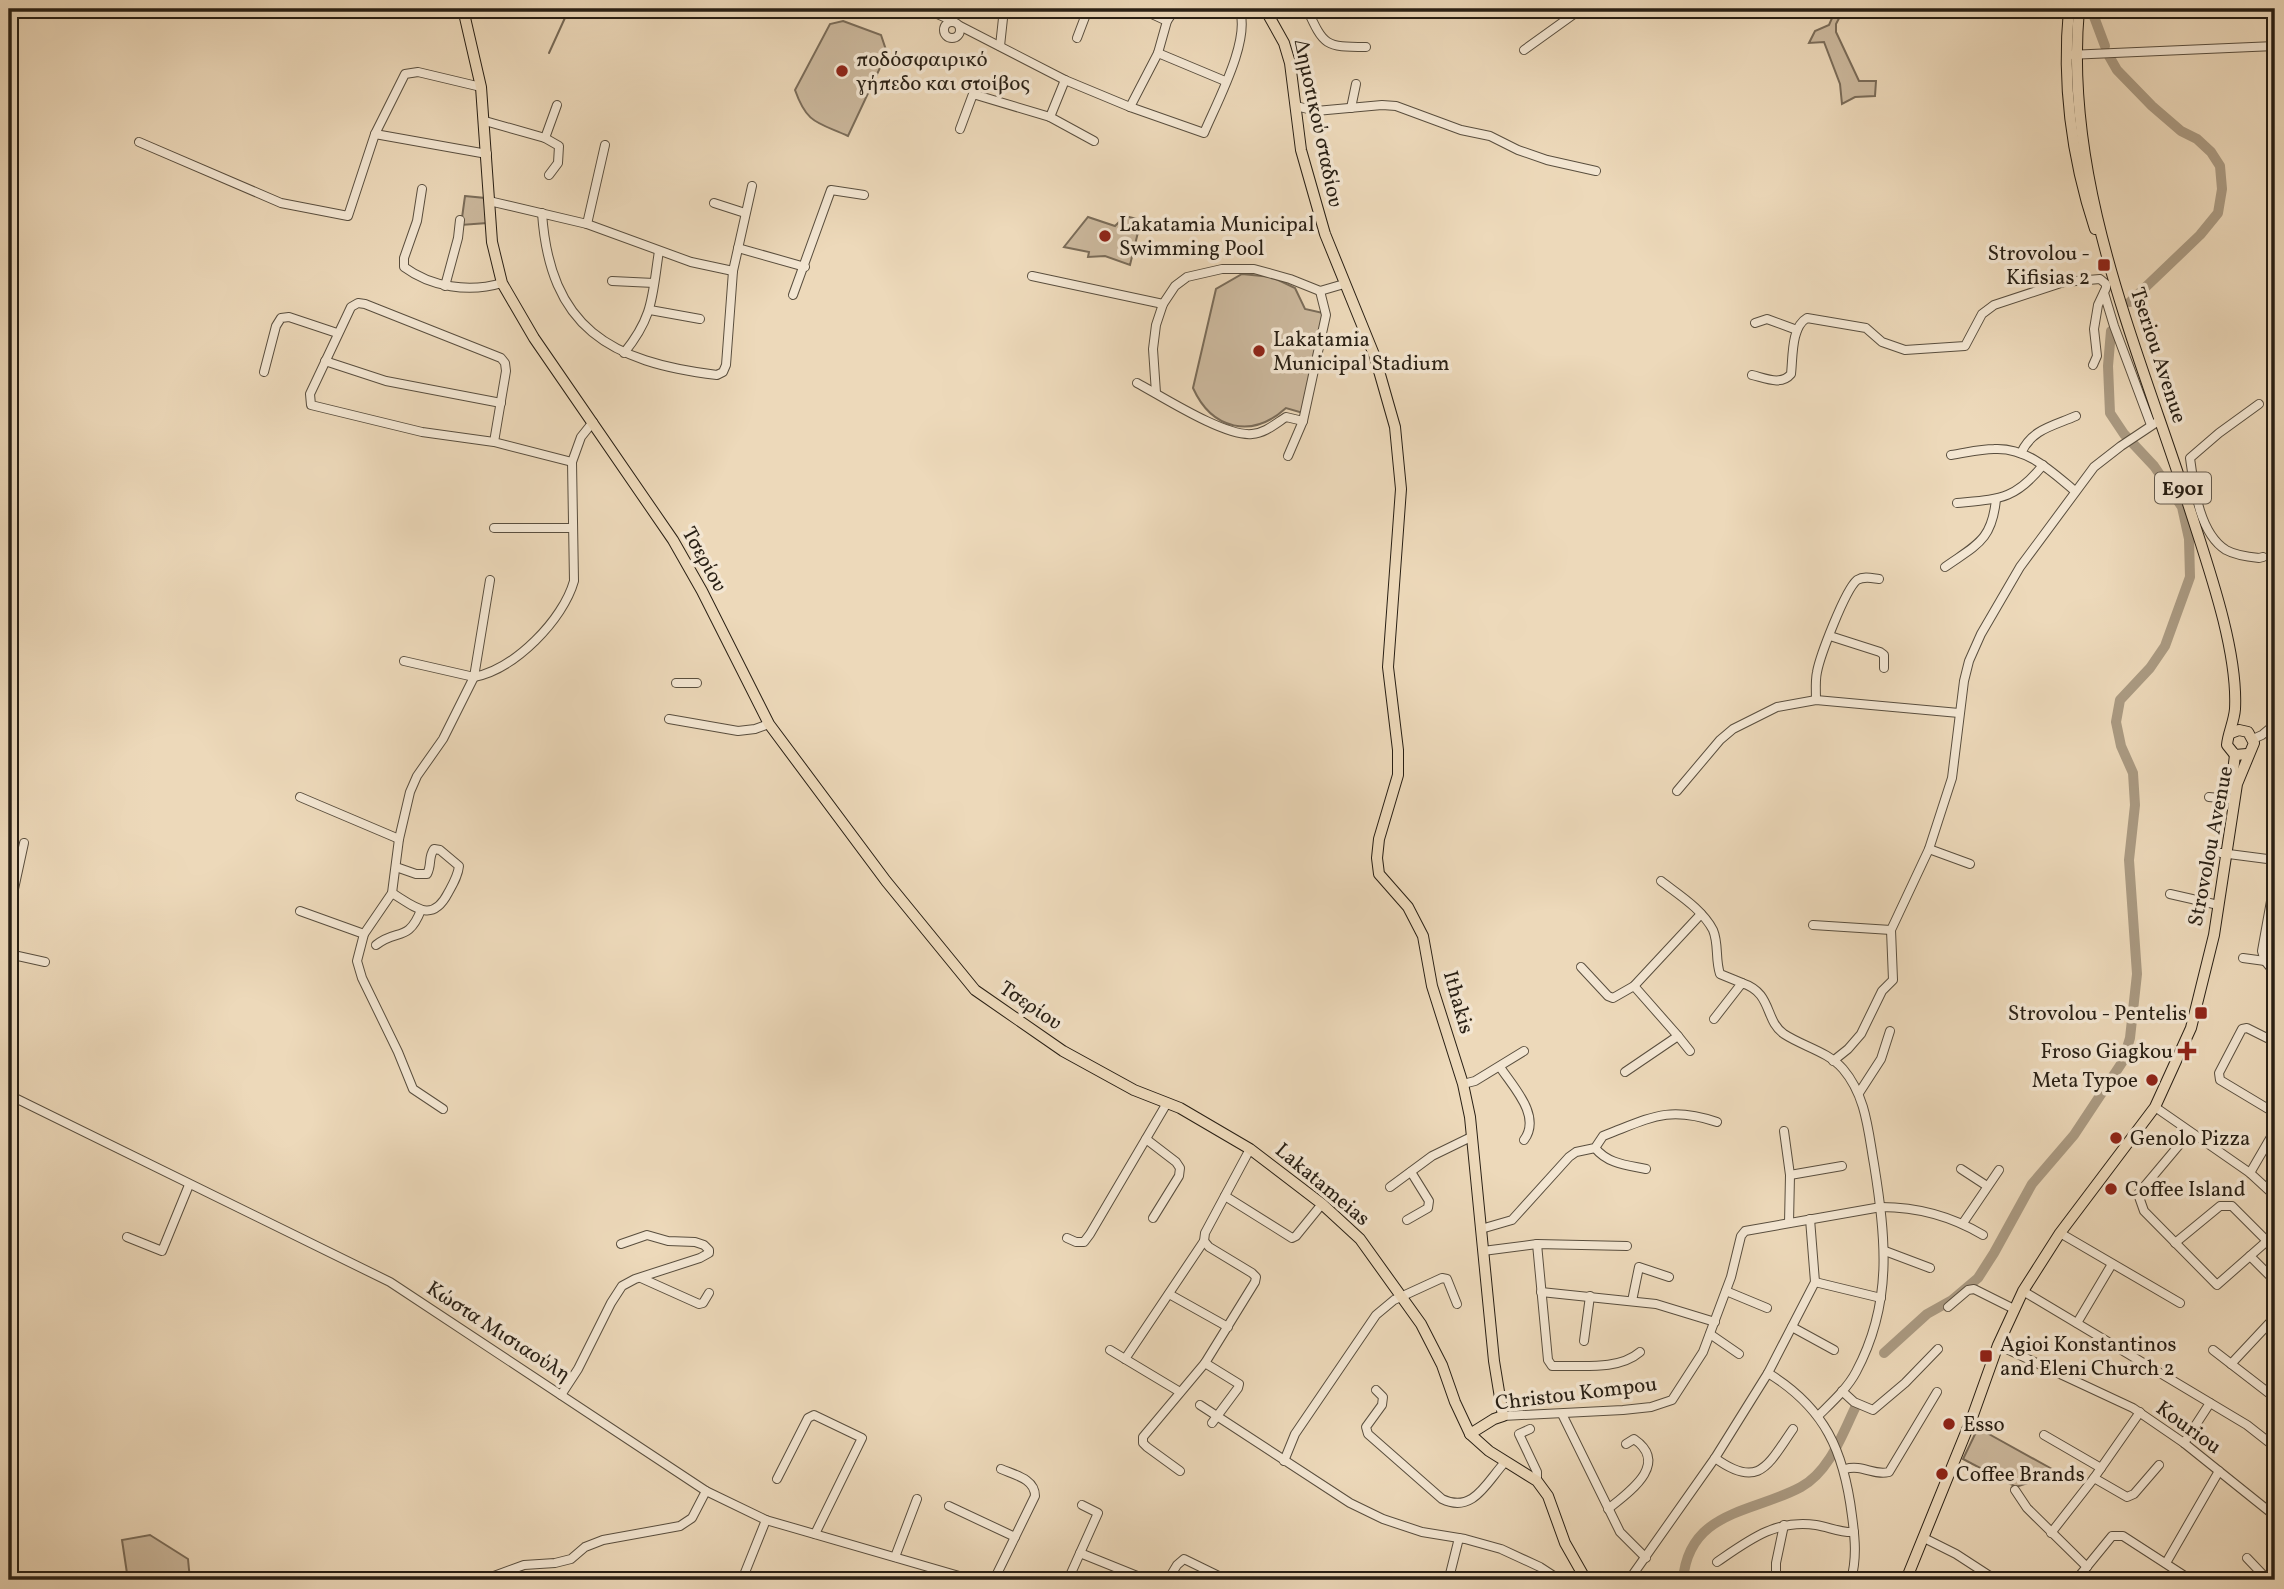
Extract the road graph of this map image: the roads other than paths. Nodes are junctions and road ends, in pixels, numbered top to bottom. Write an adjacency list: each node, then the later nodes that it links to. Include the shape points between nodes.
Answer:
1 (463, 9): 26 (main road, Τσερίου)
2 (926, 9): 17 (street)
3 (1004, 9): 17 (street)
4 (1088, 9): 16 (street)
5 (1141, 9): 15 (street)
6 (1175, 9): 15 (street)
7 (1239, 9): 24 (street, via 1241,42)
8 (1265, 9): 28 (main road, Δημοτικού σταδίου, via 1284,43)
9 (1307, 9): 19 (street, via 1325,41 1337,47)
10 (1470, 9): 11 (street, via 1484,14)
11 (1486, 9)
12 (1581, 9): 20 (street)
13 (2069, 9): 22 (main road, Tseriou Avenue / E901)
14 (2079, 9): 22 (main road, Tseriou Avenue / E901)
15 (1167, 21): 21 (street)
16 (1077, 38)
17 (1000, 46): 23 (street)
18 (2275, 46): 22 (street)
19 (1366, 47)
20 (1524, 50)
21 (1158, 54): 24 (street); 29 (street)
22 (2073, 55): 56 (main road, Tseriou Avenue / E901, via 2090,187); 56 (main road, Tseriou Avenue / E901, via 2073,142)
23 (1065, 80): 29 (street); 31 (street)
24 (1225, 81): 29 (street, via 1204,133)
25 (1356, 84): 30 (street)
26 (481, 87): 32 (main road, Τσερίου); 34 (street, via 405,74)
27 (557, 105): 35 (street)
28 (1296, 106): 30 (street, via 1316,111); 60 (main road, Δημοτικού σταδίου, via 1313,195)
29 (1130, 107)
30 (1351, 108): 40 (street, via 1396,106 1547,160)
31 (1050, 117): 33 (street, via 973,94); 36 (street)
32 (485, 121): 35 (street); 39 (main road, Τσερίου)
33 (960, 129)
34 (375, 134): 37 (street, via 348,216 281,203); 39 (street)
35 (545, 138): 41 (street, via 559,146 558,163)
36 (1094, 141)
37 (139, 142)
38 (605, 145): 50 (street)
39 (487, 154): 45 (main road, Τσερίου)
40 (1596, 171)
41 (549, 175)
42 (751, 186): 48 (street)
43 (422, 190): 61 (street, via 404,267)
44 (864, 195): 53 (street, via 831,190)
45 (489, 201): 47 (street); 58 (main road, Τσερίου)
46 (714, 203): 48 (street)
47 (542, 213): 50 (street); 71 (street, via 545,248 562,295 591,332)
48 (745, 213): 51 (street)
49 (460, 220): 61 (street)
50 (587, 224): 52 (street)
51 (738, 248): 53 (street); 54 (street)
52 (659, 251): 54 (street); 59 (street)
53 (805, 267): 64 (street)
54 (733, 271): 71 (street, via 726,365 721,373 660,365)
55 (1032, 276): 65 (street)
56 (2110, 277): 63 (street); 69 (street, via 2064,282 1994,305 1982,314 1965,346 1955,348 1905,350 1882,342 1866,328 1807,318); 83 (main road, Tseriou Avenue / E901)
57 (612, 281): 59 (street)
58 (502, 283): 61 (street); 82 (main road, Τσερίου)
59 (654, 283): 66 (street)
60 (1345, 284): 62 (street); 100 (main road, Δημοτικού σταδίου, via 1375,357 1395,427 1401,489)
61 (445, 286)
62 (1320, 291): 65 (street, via 1254,269 1222,269 1186,277); 81 (street, via 1326,315)
63 (2104, 292): 73 (street, via 2094,329); 83 (street)
64 (793, 295)
65 (1163, 304): 77 (street, via 1153,349)
66 (650, 310): 67 (street); 71 (street, via 641,332)
67 (700, 319)
68 (1755, 323): 69 (street, via 1766,319)
69 (1797, 330): 75 (street, via 1787,379)
70 (338, 333): 72 (street); 74 (street, via 281,318); 78 (street, via 352,306 361,303 500,358 506,371)
71 (624, 353)
72 (325, 361): 78 (street, via 386,381); 84 (street, via 310,394 311,405 422,432)
73 (2094, 365)
74 (264, 372)
75 (1752, 375)
76 (1137, 383): 77 (street)
77 (1156, 393): 81 (street, via 1233,433 1269,429 1286,417)
78 (501, 403): 84 (street)
79 (2259, 404): 93 (street, via 2190,458)
80 (2076, 416): 85 (street, via 2034,434)
81 (1303, 421): 87 (street)
82 (593, 422): 88 (street, via 581,437); 111 (main road, Τσερίου, via 673,540)
83 (2156, 423): 90 (street, via 2094,467); 93 (main road, Tseriou Avenue / E901)
84 (494, 442): 88 (street)
85 (2021, 453): 86 (street, via 1993,449); 89 (street)
86 (1951, 455)
87 (1288, 456)
88 (572, 462): 95 (street)
89 (2043, 464): 90 (street); 91 (street, via 2015,493)
90 (2075, 491): 109 (street, via 2020,567 1981,634 1969,661)
91 (1996, 499): 92 (street); 97 (street, via 1989,533)
92 (1957, 503)
93 (2196, 509): 96 (street, via 2215,540 2228,551); 108 (main road, Tseriou Avenue / E901, via 2231,654)
94 (494, 528): 95 (street)
95 (573, 528): 104 (street, via 570,596 535,644)
96 (2263, 557)
97 (1945, 567)
98 (1879, 579): 101 (street, via 1857,581)
99 (490, 580): 104 (street)
100 (1393, 613): 161 (main road, Ithakis, via 1388,667 1398,775 1379,839 1379,874 1408,907 1423,936 1435,998)
101 (1830, 636): 103 (street, via 1880,652); 107 (street, via 1816,677)
102 (404, 661): 104 (street)
103 (1884, 668)
104 (474, 677): 122 (street, via 443,739 417,776)
105 (676, 683): 106 (street)
106 (697, 683)
107 (1816, 700): 109 (street); 118 (street, via 1777,707 1733,729)
108 (2235, 708): 113 (main road, Tseriou Avenue / E901); 114 (main road, Tseriou Avenue / E901)
109 (1959, 713): 124 (street, via 1952,778)
110 (669, 719): 111 (street, via 738,732)
111 (769, 724): 155 (main road, Τσερίου, via 975,990)
112 (2275, 724): 115 (street)
113 (2244, 730): 114 (main road); 115 (main road, E901)
114 (2231, 733): 117 (main road, E901, via 2227,745)
115 (2253, 739): 116 (main road, E901)
116 (2247, 754): 117 (main road); 125 (main road, Strovolou Avenue / E901)
117 (2235, 755): 121 (main road, Strovolou Avenue / E901)
118 (1677, 790)
119 (300, 797): 122 (street)
120 (2210, 797): 121 (street)
121 (2229, 799): 125 (main road, Strovolou Avenue / E901)
122 (399, 839): 128 (street)
123 (24, 843): 136 (street)
124 (1929, 849): 127 (street); 139 (street)
125 (2223, 853): 126 (street); 133 (main road, Strovolou Avenue / E901); 141 (main road, Strovolou Avenue / E901)
126 (2275, 860)
127 (1970, 864)
128 (396, 867): 131 (street); 134 (street, via 427,874 434,849 459,866 441,907)
129 (2275, 880): 145 (street, via 2263,937)
130 (1661, 881): 137 (street)
131 (392, 893): 134 (street); 140 (street)
132 (2170, 894): 133 (street)
133 (2214, 904): 141 (main road, Strovolou Avenue / E901)
134 (421, 910): 142 (street, via 415,925)
135 (300, 911): 140 (street)
136 (9, 912)
137 (1701, 914): 149 (street, via 1713,931 1720,974); 150 (street)
138 (1813, 925): 139 (street)
139 (1891, 930): 158 (street, via 1894,980 1882,991 1861,1034)
140 (364, 934): 166 (street, via 357,961 362,978 414,1089)
141 (2210, 944): 165 (main road, Strovolou Avenue / E901, via 2191,1028)
142 (376, 945)
143 (9, 954): 146 (street)
144 (2243, 958): 145 (street)
145 (2265, 961): 148 (street)
146 (45, 962)
147 (1581, 967): 150 (street, via 1608,996 1614,998)
148 (2275, 973)
149 (1742, 983): 151 (street); 158 (street, via 1761,994 1783,1033)
150 (1634, 986): 153 (street)
151 (1714, 1019)
152 (1890, 1031): 162 (street, via 1881,1059)
153 (1678, 1036): 157 (street); 160 (street)
154 (2275, 1042): 167 (street, via 2242,1029 2219,1073 2220,1080)
155 (1063, 1051): 164 (main road, Lakatameias)
156 (1524, 1051): 159 (street)
157 (1690, 1051)
158 (1833, 1061): 162 (street)
159 (1500, 1066): 161 (street); 174 (street, via 1528,1111 1529,1133)
160 (1625, 1072)
161 (1463, 1084): 172 (main road, Ithakis)
162 (1860, 1093): 191 (street)
163 (9, 1095): 185 (street, Κώστα Μισιαούλη)
164 (1167, 1103): 173 (street); 177 (main road, Lakatameias)
165 (2155, 1107): 171 (street); 198 (main road, Strovolou Avenue / E901)
166 (443, 1109)
167 (2275, 1113)
168 (1717, 1122): 176 (street, via 1690,1114 1660,1114 1603,1136)
169 (2275, 1130): 175 (street)
170 (1784, 1131): 184 (street)
171 (2190, 1132): 183 (street); 205 (street, via 2138,1195 2144,1211)
172 (1471, 1137): 182 (street); 197 (main road, Ithakis)
173 (1146, 1139): 192 (street, via 1180,1168); 202 (street, via 1084,1242)
174 (1524, 1140)
175 (2271, 1145): 183 (street)
176 (1595, 1148): 180 (street, via 1614,1162); 197 (street, via 1569,1157 1512,1220)
177 (1250, 1149): 188 (street); 190 (main road, Lakatameias)
178 (1842, 1167): 184 (street)
179 (1961, 1168): 186 (street)
180 (1646, 1169)
181 (1999, 1170): 186 (street)
182 (1411, 1172): 187 (street); 194 (street, via 1429,1201 1428,1208)
183 (2249, 1173): 189 (street)
184 (1790, 1175): 195 (street)
185 (189, 1185): 201 (street, via 162,1251); 255 (street, Κώστα Μισιαούλη, via 390,1282)
186 (1987, 1186): 196 (street)
187 (1390, 1187)
188 (1225, 1196): 190 (street, via 1292,1238); 203 (street)
189 (2275, 1196)
190 (1322, 1204): 223 (main road, Lakatameias, via 1360,1239)
191 (1881, 1207): 193 (street); 196 (street, via 1929,1211); 210 (street)
192 (1153, 1218)
193 (1810, 1219): 195 (street); 217 (street)
194 (1407, 1220)
195 (1789, 1223): 219 (street, Christou Kompou, via 1745,1231)
196 (1963, 1223): 200 (street)
197 (1481, 1229): 209 (main road, Ithakis)
198 (2060, 1233): 212 (street); 218 (main road, Strovolou Avenue / E901)
199 (2275, 1234): 204 (street)
200 (1983, 1235)
201 (127, 1237)
202 (1067, 1238)
203 (1204, 1241): 222 (street); 235 (street, via 1256,1277)
204 (2267, 1241): 205 (street, via 2226,1205); 211 (street)
205 (2175, 1243): 211 (street, via 2217,1285)
206 (621, 1244): 214 (street, via 647,1235 695,1242 709,1250 700,1258)
207 (1537, 1244): 208 (street); 209 (street); 220 (street)
208 (1627, 1246)
209 (1483, 1251): 261 (main road, Ithakis)
210 (1885, 1251): 213 (street); 225 (street)
211 (2250, 1256): 216 (street)
212 (2112, 1264): 227 (street); 234 (street)
213 (1930, 1268)
214 (641, 1278): 221 (street, via 699,1304); 255 (street, via 622,1286)
215 (1670, 1278): 226 (street, via 1639,1267)
216 (2275, 1281)
217 (1815, 1282): 225 (street); 236 (street)
218 (2023, 1290): 231 (main road, Strovolou Avenue / E901); 234 (street)
219 (1726, 1291): 230 (street); 233 (street, Christou Kompou)
220 (1541, 1292): 224 (street); 244 (street, via 1552,1366 1615,1364)
221 (709, 1293)
222 (1169, 1294): 235 (street); 246 (street)
223 (1402, 1296): 228 (street, via 1442,1278 1447,1279); 266 (main road, Lakatameias, via 1429,1338); 272 (street, via 1361,1333 1295,1434)
224 (1590, 1296): 226 (street); 238 (street)
225 (1881, 1298): 251 (street, via 1856,1373)
226 (1632, 1301): 233 (street)
227 (2180, 1303)
228 (1457, 1304)
229 (1948, 1307): 231 (street, via 1974,1289)
230 (1767, 1308)
231 (2014, 1309): 239 (main road, Strovolou Avenue / E901)
232 (2275, 1317): 248 (street)
233 (1715, 1322): 237 (street, Christou Kompou)
234 (2077, 1323): 256 (street)
235 (1228, 1327): 247 (street)
236 (1792, 1327): 242 (street); 249 (street)
237 (1710, 1334): 245 (street); 259 (street, Christou Kompou, via 1672,1400 1651,1407)
238 (1584, 1340)
239 (1998, 1345): 258 (street, Kouriou); 297 (main road, Strovolou Avenue / E901)
240 (1938, 1349): 251 (street, via 1873,1410)
241 (1110, 1350): 246 (street)
242 (1834, 1350)
243 (2213, 1350): 248 (street)
244 (1640, 1352)
245 (1739, 1354)
246 (1125, 1359): 252 (street)
247 (1205, 1363): 252 (street); 260 (street, via 1239,1384)
248 (2231, 1364): 254 (street)
249 (1768, 1373): 262 (street, via 1804,1399); 271 (street)
250 (1377, 1390): 273 (street, via 1382,1405 1366,1427 1368,1434 1442,1499 1464,1504)
251 (1842, 1391): 262 (street)
252 (1180, 1392): 278 (street, via 1143,1437 1143,1443)
253 (1937, 1392): 277 (street, via 1889,1472 1880,1474 1858,1466)
254 (2275, 1394)
255 (561, 1395): 284 (street, Κώστα Μισιαούλη)
256 (2210, 1403): 268 (street); 270 (street)
257 (1200, 1405): 260 (street)
258 (2140, 1412): 268 (street, Kouriou); 275 (street)
259 (1562, 1415): 261 (street, Christou Kompou); 288 (street)
260 (1219, 1416): 263 (street); 272 (street)
261 (1503, 1416): 266 (main road, Christou Kompou)
262 (1818, 1416): 277 (street)
263 (1212, 1423)
264 (1530, 1429): 282 (street, via 1519,1434)
265 (1793, 1429): 271 (street, via 1757,1472 1731,1470)
266 (1469, 1431): 273 (main road)
267 (2044, 1435): 275 (street)
268 (2184, 1443): 279 (street, Kouriou)
269 (1626, 1444): 288 (street, via 1634,1439 1639,1442 1649,1460 1648,1470)
270 (2275, 1447)
271 (1715, 1458): 300 (street)
272 (1284, 1461): 296 (street, via 1383,1519)
273 (1505, 1462): 282 (main road)
274 (2159, 1465): 280 (street, via 2127,1497)
275 (2101, 1468): 280 (street)
276 (1001, 1469): 295 (street, via 1035,1489)
277 (1845, 1469): 292 (street)
278 (1180, 1471)
279 (2219, 1471): 289 (street, Kouriou); 303 (street)
280 (2094, 1478): 293 (street)
281 (777, 1479): 294 (street, via 808,1418 814,1415 862,1438)
282 (1537, 1481): 316 (main road)
283 (2015, 1490): 293 (street)
284 (706, 1491): 290 (street, Κώστα Μισιαούλη); 307 (street, via 692,1518 680,1526 603,1540 571,1559 524,1565)
285 (917, 1499): 299 (street)
286 (1082, 1505): 298 (street, via 1098,1513)
287 (949, 1506): 295 (street)
288 (1608, 1509): 300 (street, via 1626,1540)
289 (2275, 1516)
290 (766, 1520): 294 (street, Κώστα Μισιαούλη); 308 (street)
291 (1784, 1525): 292 (street); 302 (street, via 1758,1534); 318 (street)
292 (1854, 1532): 321 (street)
293 (2052, 1533): 304 (street)
294 (815, 1534): 299 (street, Κώστα Μισιαούλη)
295 (1015, 1537): 310 (street)
296 (1459, 1538): 305 (street); 315 (street, via 1509,1552)
297 (1924, 1538): 322 (main road, Strovolou Avenue / E901); 323 (street)
298 (1080, 1553): 311 (street); 312 (street)
299 (895, 1557): 306 (street, Κώστα Μισιαούλη)
300 (1646, 1558): 317 (street)
301 (2247, 1558): 326 (street)
302 (1717, 1562)
303 (2166, 1563): 304 (street, via 2123,1536 2112,1536); 325 (street)
304 (2087, 1567): 324 (street)
305 (1450, 1574)
306 (945, 1576): 309 (street, Κώστα Μισιαούλη)
307 (483, 1580)
308 (742, 1580)
309 (973, 1580)
310 (994, 1580)
311 (1068, 1580)
312 (1147, 1580)
313 (1168, 1580): 314 (street, via 1184,1559)
314 (1227, 1580)
315 (1560, 1580)
316 (1586, 1580)
317 (1629, 1580)
318 (1776, 1580)
319 (1797, 1580): 320 (main road)
320 (1840, 1580)
321 (1851, 1580)
322 (1906, 1580)
323 (1996, 1580)
324 (2076, 1580)
325 (2191, 1580)
326 (2268, 1580)

